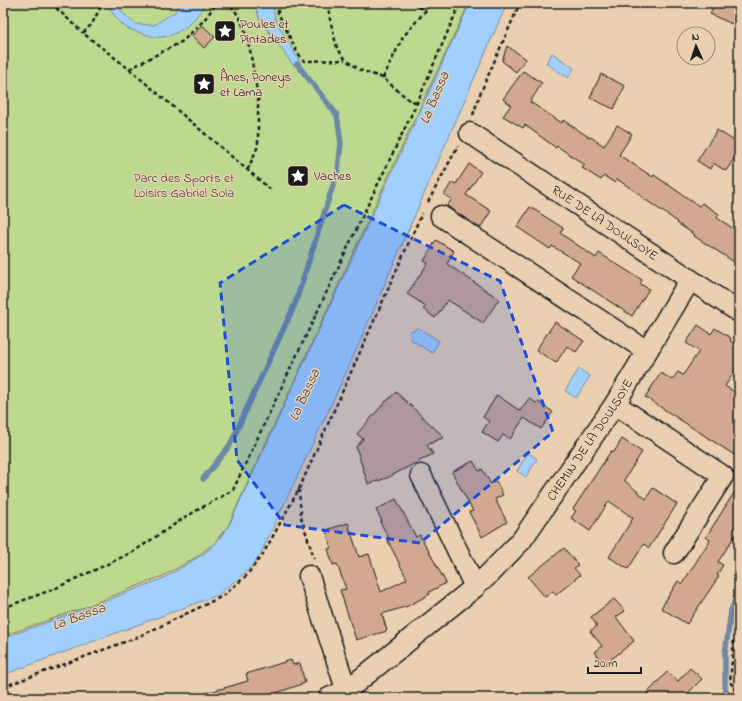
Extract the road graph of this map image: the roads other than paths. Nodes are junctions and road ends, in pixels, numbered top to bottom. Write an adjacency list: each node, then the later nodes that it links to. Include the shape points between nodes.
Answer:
1 (467, 131): 3 (street, RUE DE LA DOULSOYE)
2 (430, 212): 5 (street)
3 (690, 280): 4 (street, RUE DE LA DOULSOYE); 5 (street, CHEMIN DE LA DOULSOYE)
4 (739, 312)
5 (647, 351): 6 (street, CHEMIN DE LA DOULSOYE)
6 (615, 404): 8 (street, via 723,476); 10 (street, CHEMIN DE LA DOULSOYE, via 521,541)
7 (421, 475): 10 (street)
8 (674, 553)
9 (309, 576): 11 (street)
10 (475, 587): 11 (street, CHEMIN DE LA DOULSOYE)
11 (342, 695)

